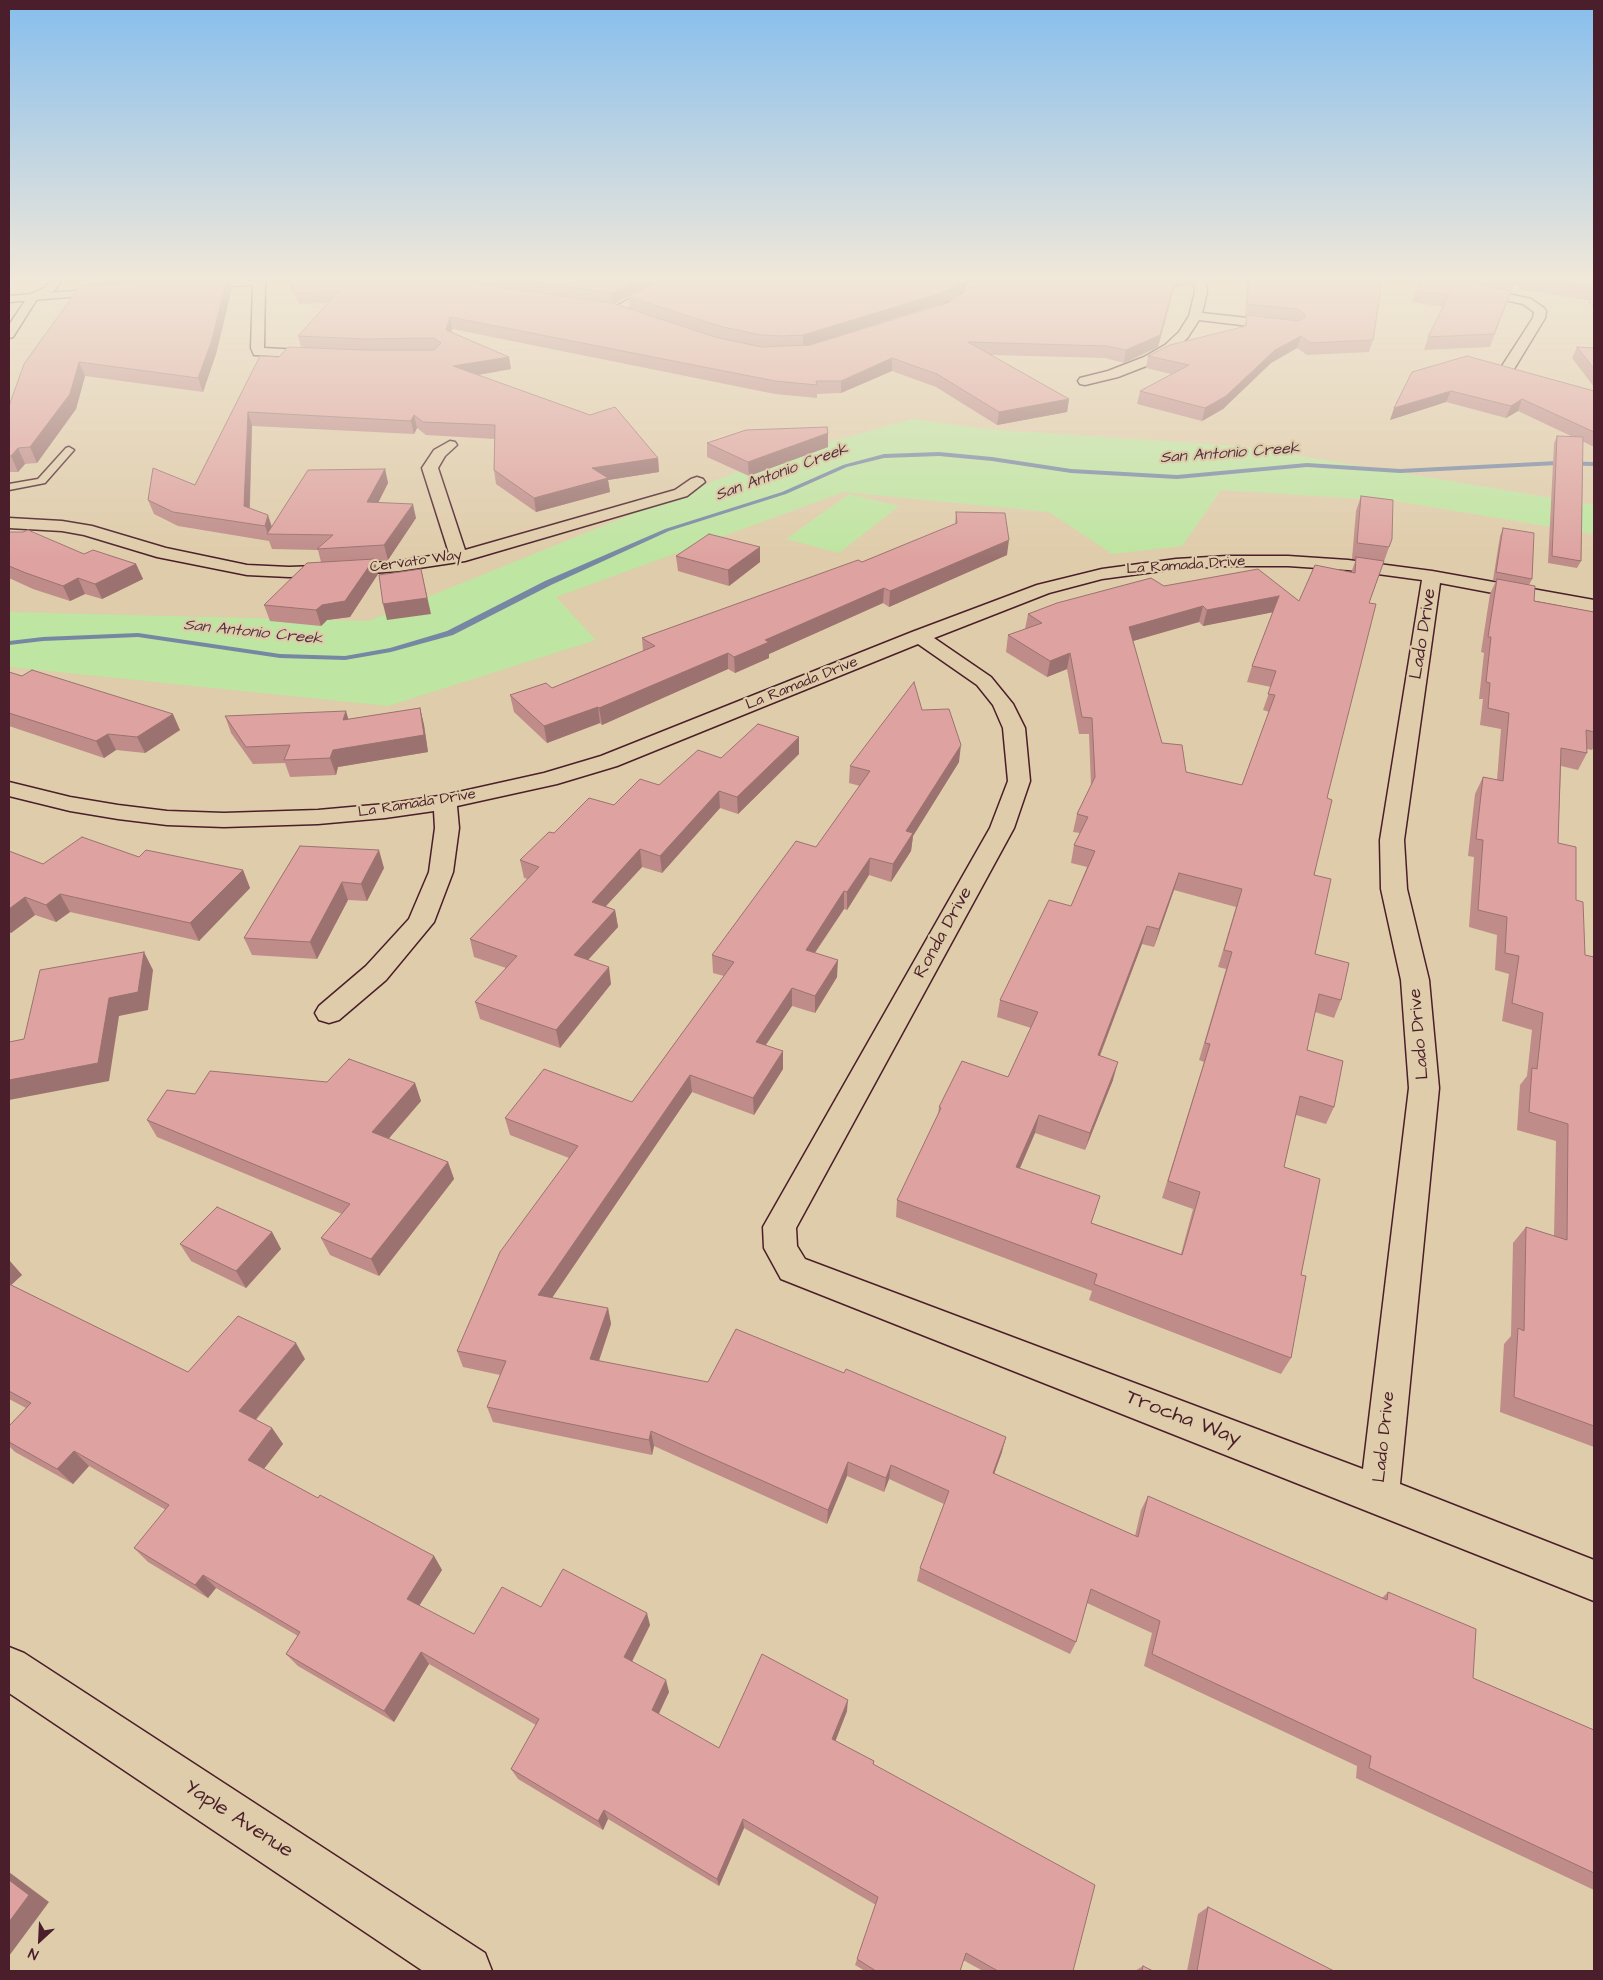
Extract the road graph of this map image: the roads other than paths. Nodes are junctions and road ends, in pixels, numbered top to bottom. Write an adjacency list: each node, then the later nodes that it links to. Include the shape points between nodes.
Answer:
1 (1115, 373): 2 (street)
2 (1085, 381)
3 (450, 445): 8 (street, via 439,453 430,468)
4 (69, 450): 6 (lane, via 41,481)
5 (697, 482): 8 (street, Cervato Way, via 682,493)
6 (9, 487)
7 (9, 523): 8 (street, Cervato Way, via 86,530 163,553 246,570 345,570)
8 (459, 557)
9 (1432, 576): 10 (street, La Ramada Drive); 11 (street, La Ramada Drive, via 1288,561 1227,561 1138,568 1043,589); 16 (street, Lado Drive, via 1392,840 1394,889 1415,980 1424,1088)
10 (1594, 606)
11 (919, 636): 13 (street, La Ramada Drive, via 608,761 549,779); 15 (street, Ronda Drive, via 984,681 1003,704 1014,728 1019,781 1002,828 779,1227)
12 (9, 789): 13 (street, La Ramada Drive, via 118,812 224,820 328,817)
13 (446, 802): 14 (street, via 447,828 441,872 421,922 376,974)
14 (329, 1013)
15 (781, 1248): 16 (street, Trocha Way, via 793,1269)
16 (1379, 1495): 17 (street, Trocha Way)
17 (1594, 1580)
18 (9, 1668): 19 (street, Yaple Avenue)
19 (467, 1971)

